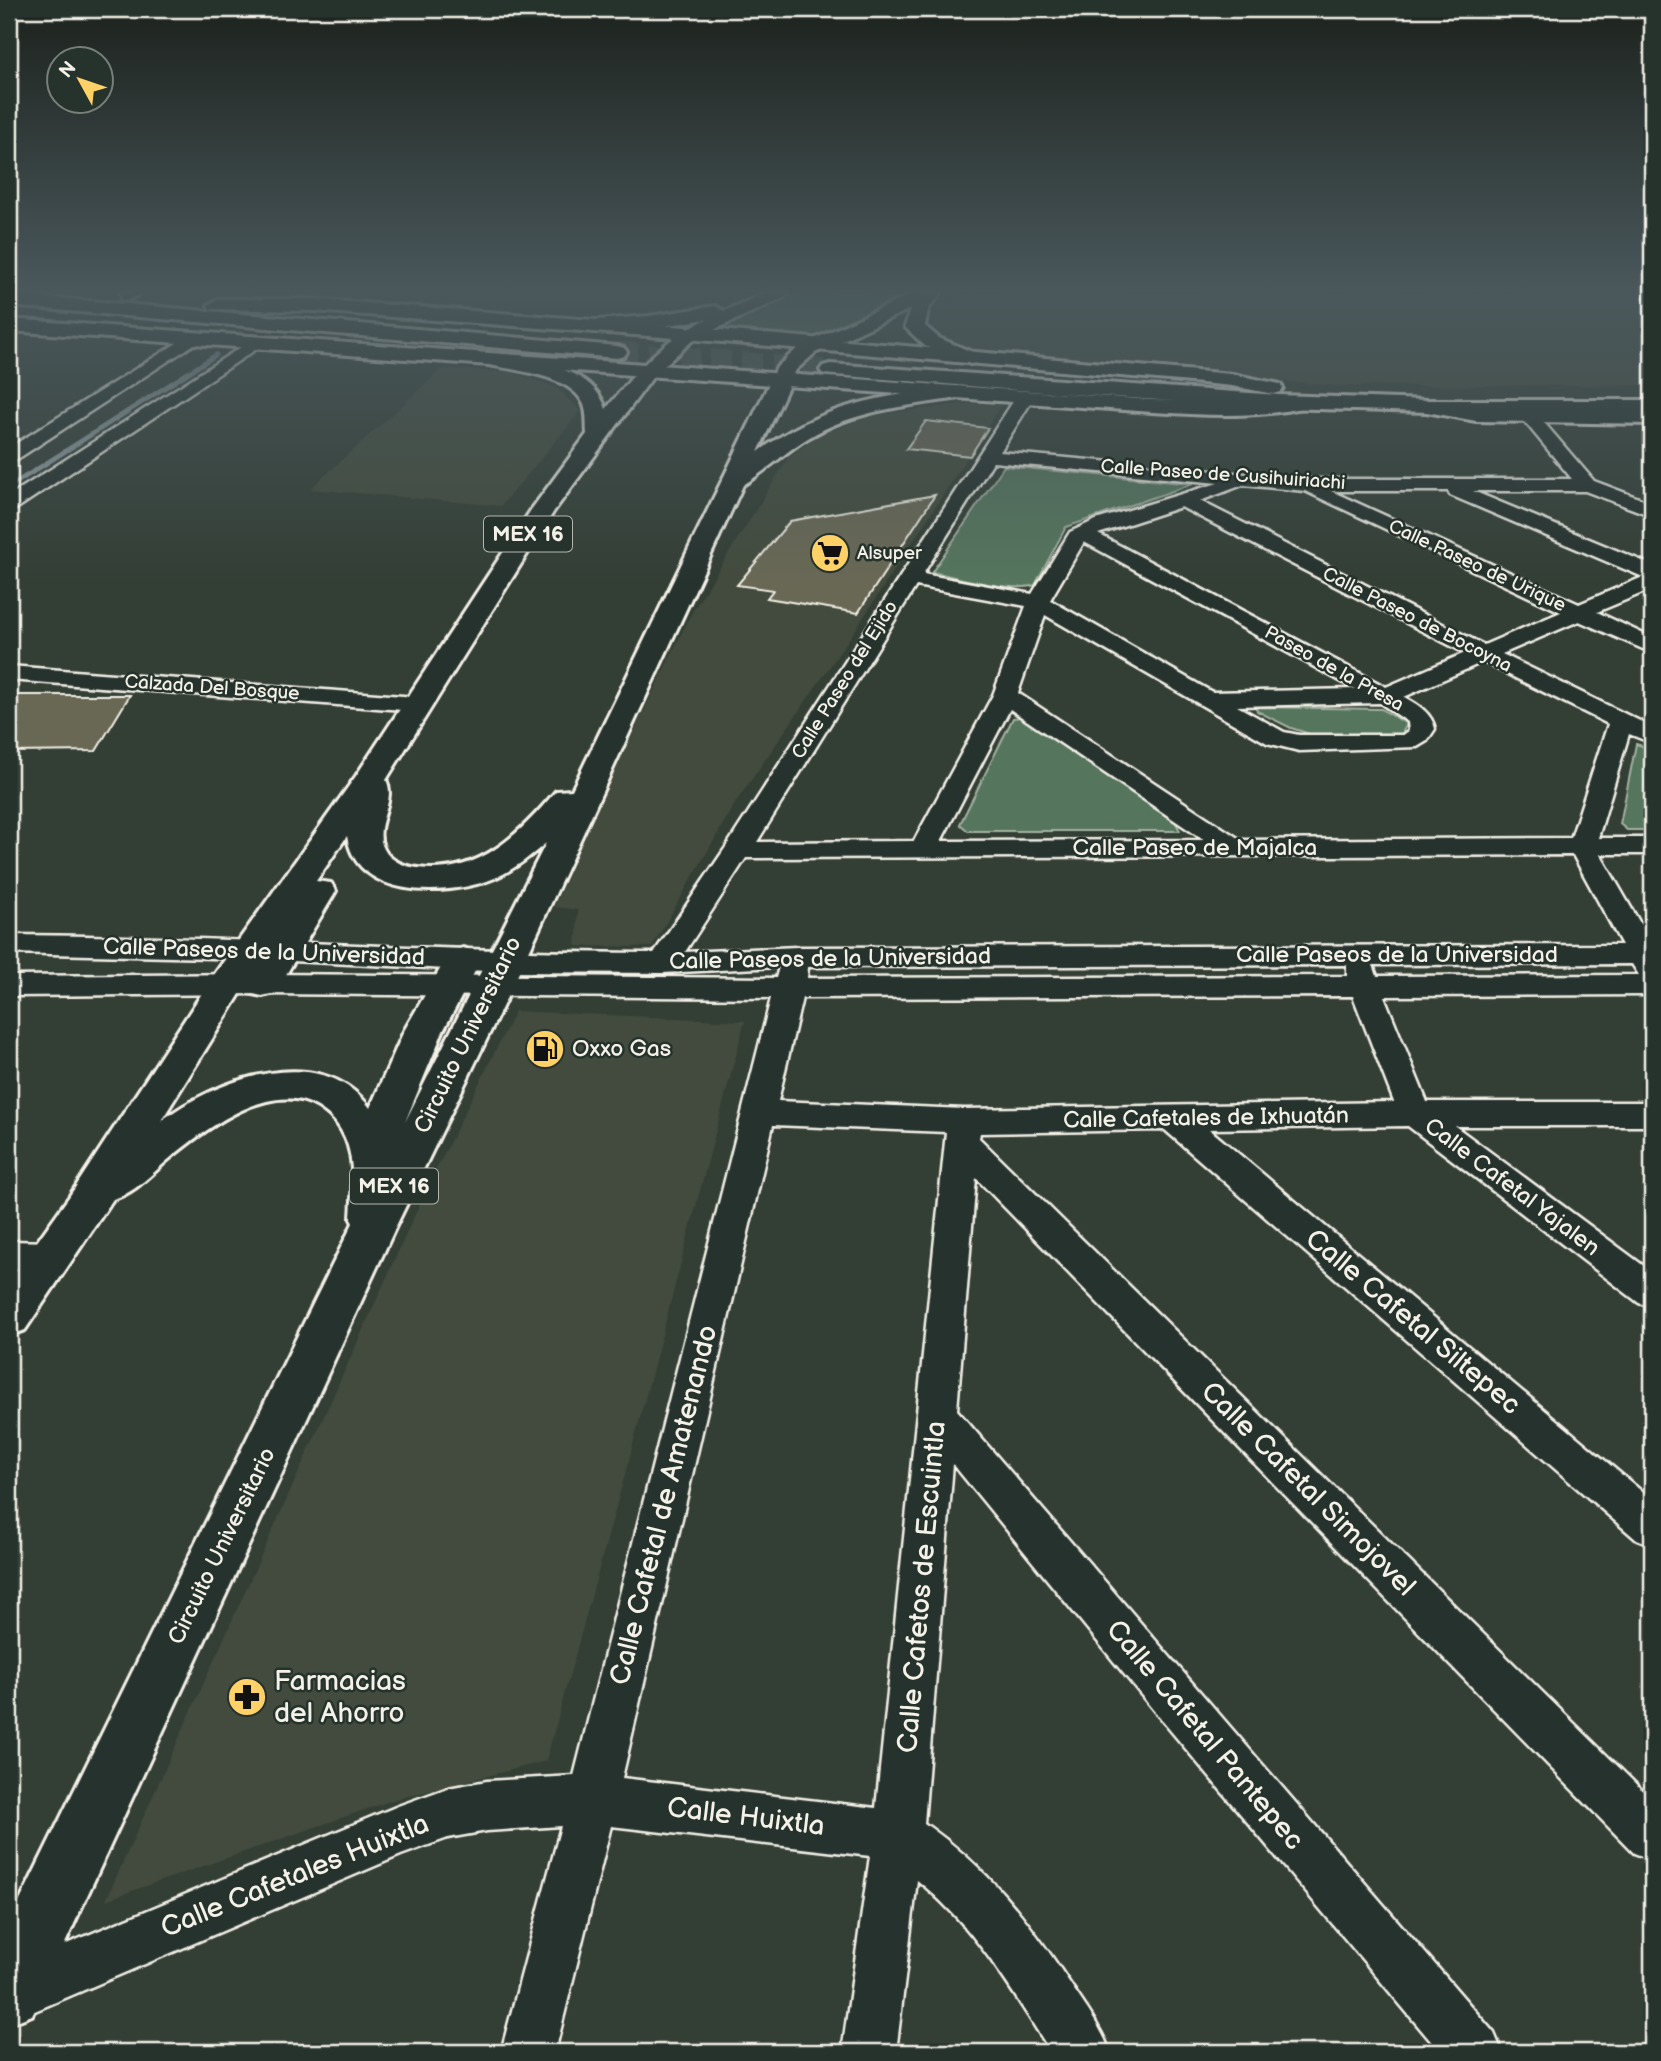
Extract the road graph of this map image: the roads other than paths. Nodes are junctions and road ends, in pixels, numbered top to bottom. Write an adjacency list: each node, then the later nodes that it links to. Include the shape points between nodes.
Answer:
1 (114, 389): 18 (street)
2 (187, 389): 26 (street)
3 (581, 389): 17 (main road, via 597,412)
4 (617, 389): 17 (main road, MEX 16)
5 (787, 389): 21 (main road, Circuito Universitario / MEX 16)
6 (916, 389): 10 (main road)
7 (1091, 389): 12 (main road)
8 (1330, 389): 9 (main road)
9 (1631, 389)
10 (959, 392): 11 (main road); 21 (main road, via 829,419 802,432)
11 (1025, 397): 12 (main road, via 1244,409); 19 (street, Calle Paseo del Ejido)
12 (1303, 402): 13 (main road)
13 (1429, 406): 14 (main road); 15 (main road, via 1476,415)
14 (1652, 406)
15 (1529, 416): 16 (main road); 23 (street)
16 (1652, 418)
17 (598, 434): 40 (main road, MEX 16)
18 (9, 456)
19 (986, 456): 20 (street, Calle Paseo de Cusihuiriachi); 30 (street, Calle Paseo del Ejido)
20 (1249, 480): 22 (street, Calle Paseo de Cusihuiriachi); 25 (street)
21 (731, 483): 43 (main road, Circuito Universitario / MEX 16)
22 (1303, 485): 24 (street, Calle Paseo de Cusihuiriachi); 33 (street, Calle Paseo de Urique)
23 (1587, 485): 24 (street, Calle Paseo de Cusihuiriachi); 27 (street)
24 (1446, 486): 29 (street)
25 (1183, 500): 28 (street); 35 (street, Calle Paseo de Bocoyna)
26 (9, 505)
27 (1652, 510)
28 (1082, 533): 32 (street); 38 (street, Paseo de la Presa)
29 (1652, 573)
30 (910, 578): 32 (street, Paseo de la Presa); 49 (street, Calle Paseo del Ejido)
31 (1652, 581): 33 (street)
32 (1038, 602): 37 (street); 39 (street, Paseo de la Presa)
33 (1579, 612): 34 (street, Calle Paseo de Urique); 35 (street)
34 (1652, 646)
35 (1484, 654): 38 (street); 41 (street, Calle Paseo de Bocoyna)
36 (9, 673): 40 (street, Calzada Del Bosque)
37 (1005, 695): 48 (street); 50 (street)
38 (1384, 695): 39 (street); 39 (street, Paseo de la Presa, via 1419,718 1423,724 1418,738 1408,742 1299,743 1267,733)
39 (1208, 699)
40 (416, 704): 44 (main road, MEX 16)
41 (1621, 721): 42 (street, Calle Paseo de Bocoyna); 46 (street)
42 (1652, 736)
43 (609, 741): 45 (main road, via 541,831 506,860 465,878 426,881 388,871 365,846); 57 (main road, Circuito Universitario / MEX 16)
44 (371, 778): 45 (main road, via 374,792); 54 (main road, MEX 16)
45 (366, 815): 54 (main road)
46 (1582, 846): 47 (street, Calle Paseo de Majalca); 48 (street, Calle Paseo de Majalca); 52 (street)
47 (1652, 846)
48 (1235, 848): 50 (street, Calle Paseo de Majalca)
49 (738, 850): 50 (street, Calle Paseo de Majalca); 53 (street, Calle Paseo del Ejido)
50 (923, 850)
51 (9, 944): 54 (street, Calle Paseos de la Universidad)
52 (1648, 961): 55 (street, Calle Paseos de la Universidad)
53 (663, 963): 56 (street, Calle Paseos de la Universidad); 57 (street, Calle Paseos de la Universidad)
54 (256, 967): 57 (street, Calle Paseos de la Universidad); 57 (street, Calle Paseos de la Universidad); 59 (street, Calle Paseos de la Universidad); 66 (main road, MEX 16)
55 (1361, 971): 56 (street, Calle Paseos de la Universidad); 58 (street, Calle Paseos de la Universidad); 61 (street, Calle Cafetal Yajalen)
56 (793, 972): 57 (street, Calle Paseos de la Universidad); 60 (street, Calle Cafetal de Amatenando)
57 (476, 973): 65 (main road, via 395,1094); 67 (main road, Circuito Universitario / MEX 16)
58 (1652, 985)
59 (9, 986)
60 (760, 1112): 64 (street, Calle Cafetales de Ixhuatán); 74 (street, Calle Cafetal de Amatenando)
61 (1415, 1114): 62 (street, Calle Cafetales de Ixhuatán); 63 (street, Calle Cafetales de Ixhuatán); 70 (street, Calle Cafetal Yajalen)
62 (1652, 1114)
63 (1174, 1119): 64 (street, Calle Cafetales de Ixhuatán); 73 (street, Calle Cafetal Siltepec)
64 (964, 1133): 72 (street, Calle Cafetos de Escuintla); 76 (street, Calle Cafetal Simojovel)
65 (372, 1156): 66 (main road, via 361,1125 329,1093 264,1087 218,1105 186,1126); 67 (main road)
66 (84, 1209): 69 (main road, MEX 16)
67 (373, 1228): 77 (main road, Circuito Universitario / MEX 16)
68 (9, 1255): 69 (street)
69 (51, 1256): 71 (main road, MEX 16)
70 (1652, 1292)
71 (9, 1317)
72 (938, 1416): 75 (street, Calle Cafetos de Escuintla); 81 (street, Calle Cafetal Pantepec)
73 (1652, 1526)
74 (593, 1799): 75 (street, Calle Huixtla); 77 (street, Calle Cafetales Huixtla, via 487,1805 448,1813); 78 (street, Calle Cafetal de Amatenando)
75 (898, 1835): 79 (street, Calle Cafetos de Escuintla); 80 (street, via 969,1892 1005,1936)
76 (1652, 1835)
77 (9, 1994)
78 (528, 2052)
79 (869, 2052)
80 (1083, 2052)
81 (1475, 2052)

